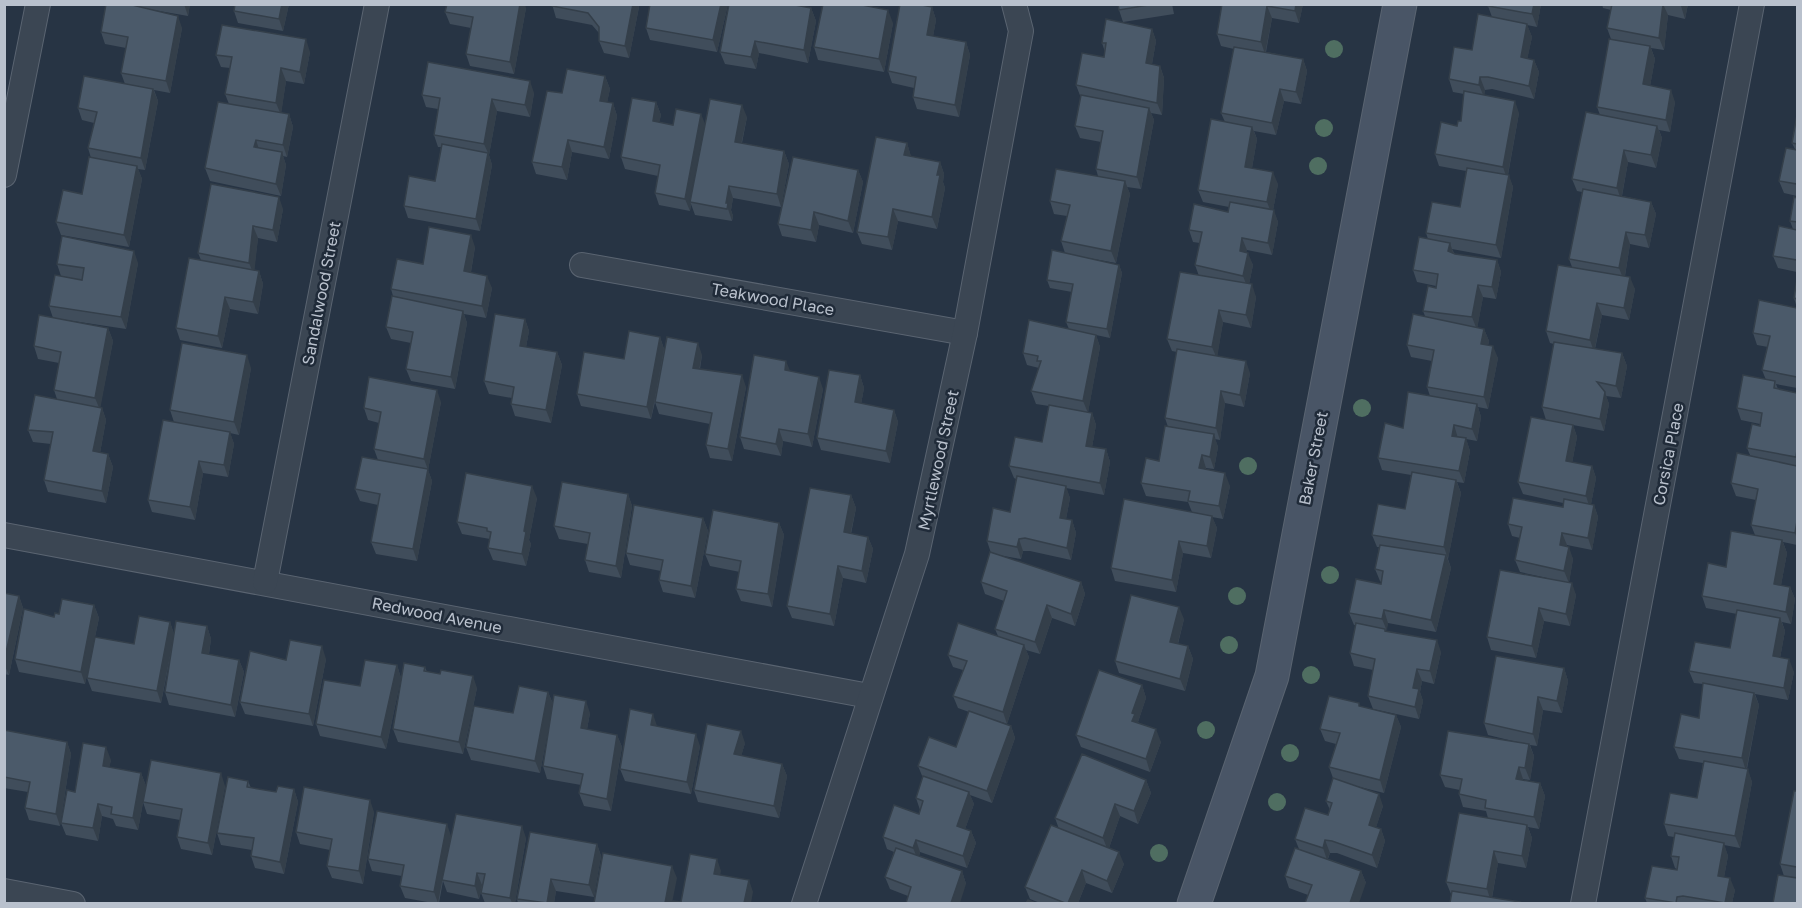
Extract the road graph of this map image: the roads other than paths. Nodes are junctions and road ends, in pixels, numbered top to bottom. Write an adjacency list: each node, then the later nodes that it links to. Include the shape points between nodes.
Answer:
1 (38, 4): 6 (street)
2 (377, 4): 10 (street, Sandalwood Street)
3 (1014, 4): 8 (street, Myrtlewood Street, via 1020,31)
4 (1400, 4): 15 (street, Baker Street, via 1272,676)
5 (1752, 4): 16 (street, Corsica Place)
6 (4, 175)
7 (582, 265): 8 (street, Teakwood Place)
8 (965, 333): 11 (street, Myrtlewood Street, via 917,554)
9 (4, 536): 10 (street, Redwood Avenue)
10 (265, 582): 11 (street, Redwood Avenue)
11 (869, 696): 14 (street, Myrtlewood Street)
12 (4, 891): 13 (street)
13 (73, 903)
14 (804, 903)
15 (1194, 903)
16 (1583, 903)

